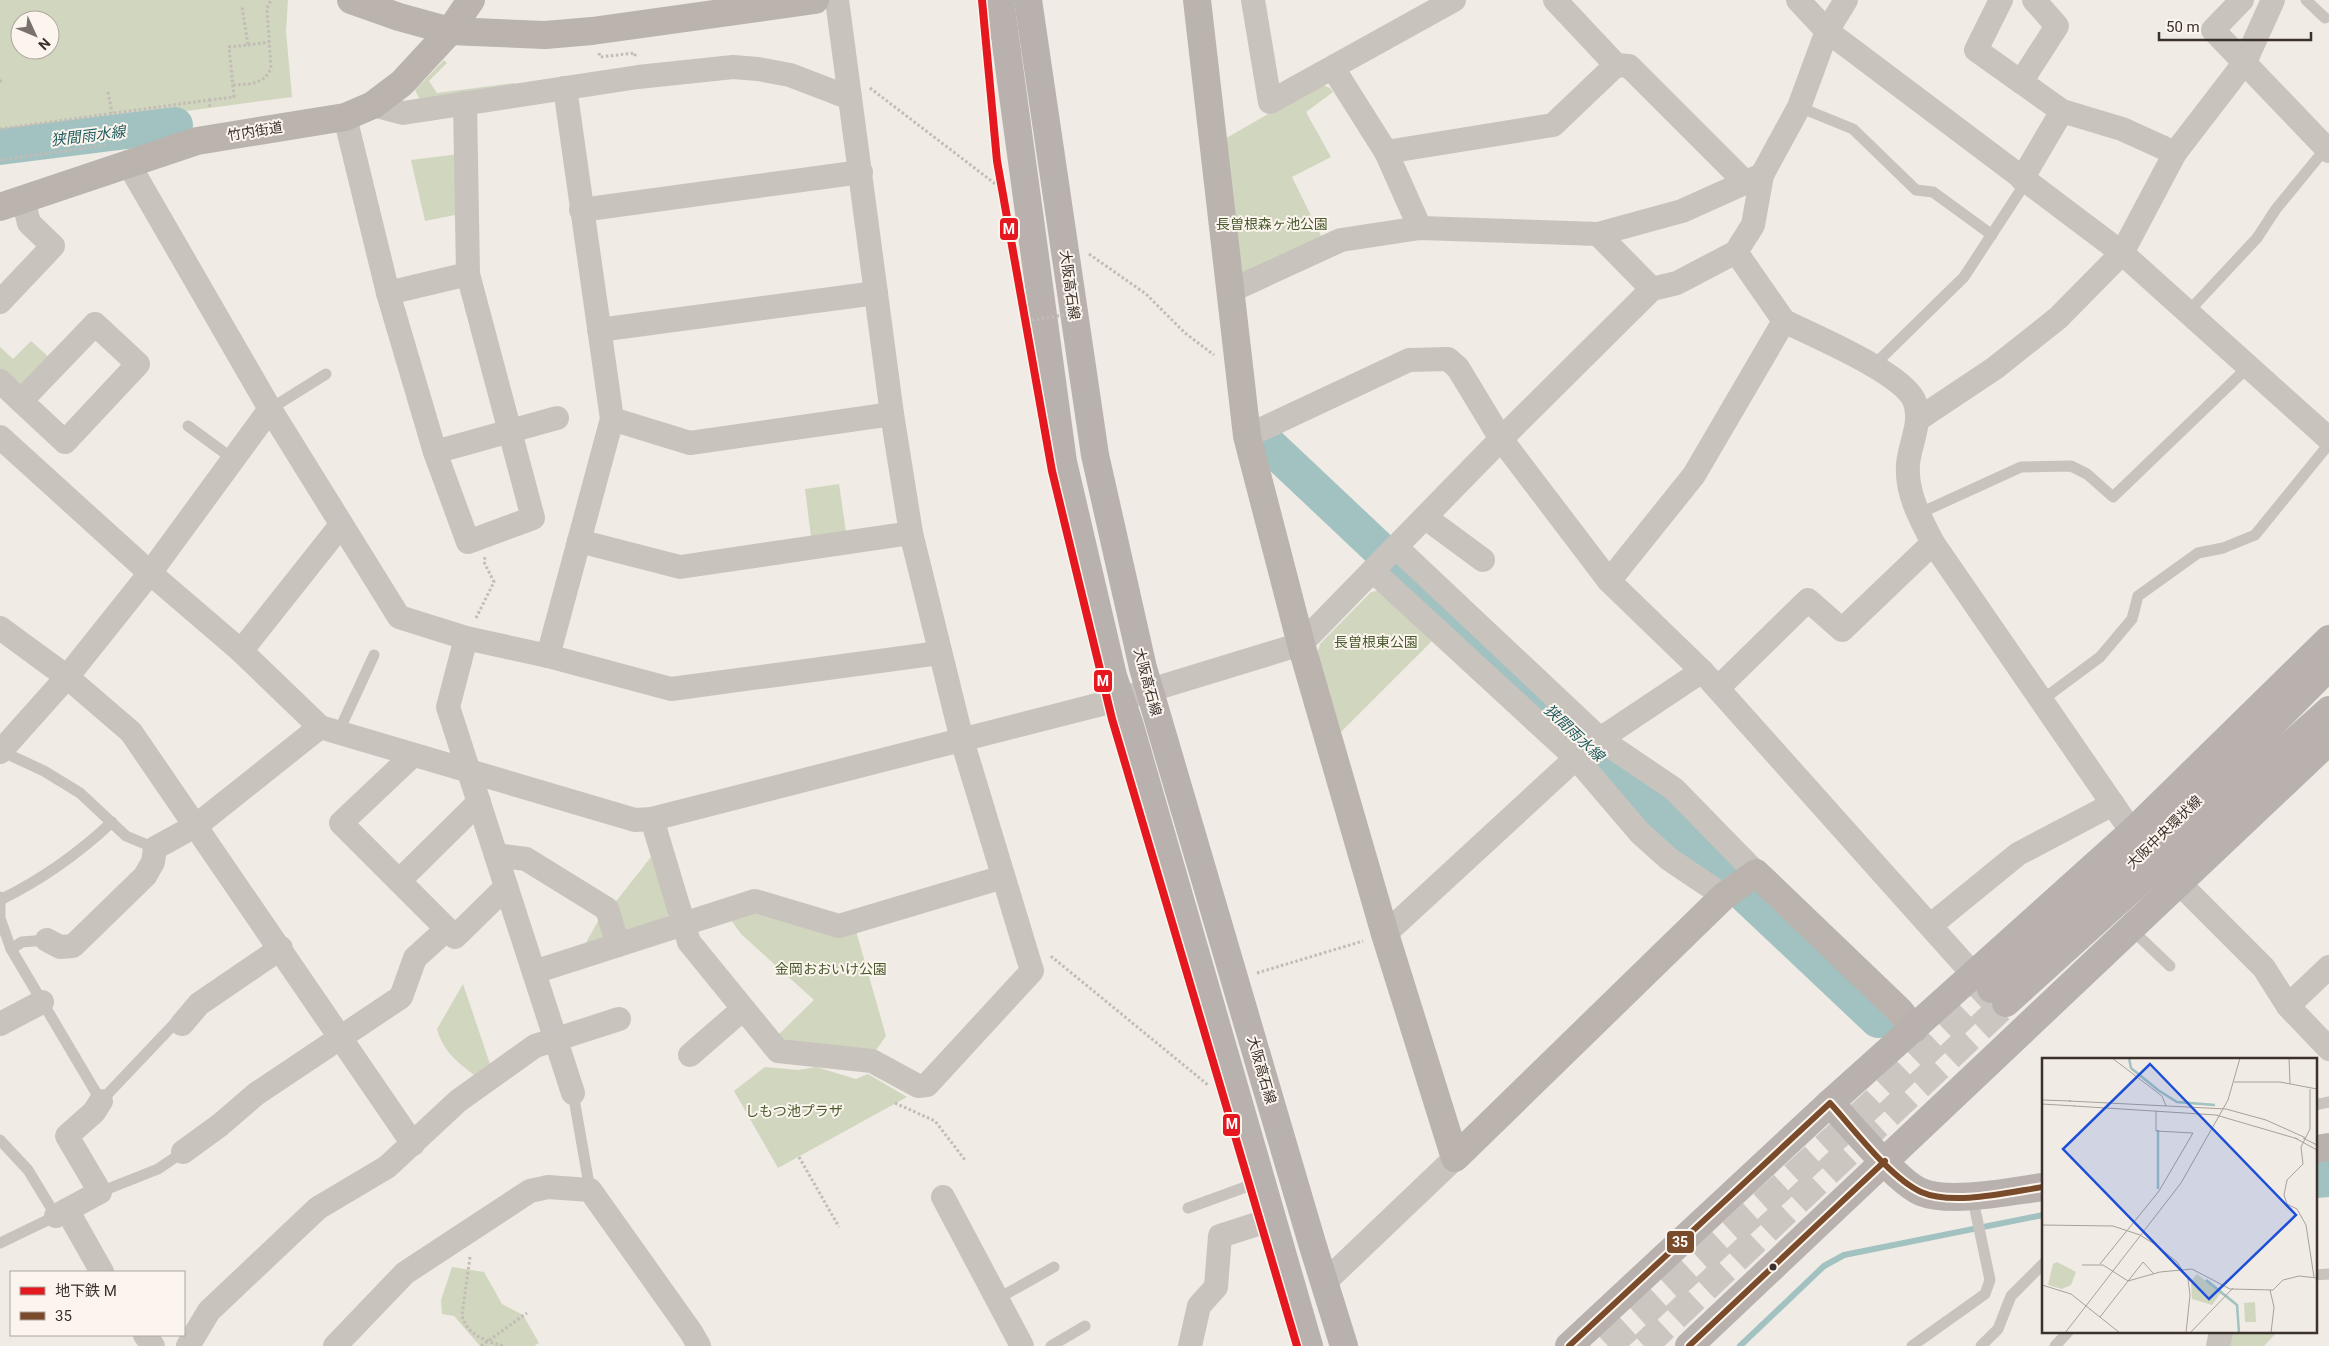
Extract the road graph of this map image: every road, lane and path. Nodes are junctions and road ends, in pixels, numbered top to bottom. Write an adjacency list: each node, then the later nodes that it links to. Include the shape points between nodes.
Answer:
1 (271, 0): 24 (path, via 267,8)
2 (351, 0): 22 (street)
3 (471, 0): 22 (street, 竹内街道)
4 (815, 0): 19 (street)
5 (837, 0): 34 (street)
6 (1000, 0): 117 (main road, 大阪高石線, via 1063,462)
7 (1028, 0): 116 (main road, 大阪高石線, via 1095,455)
8 (1197, 0): 64 (street)
9 (1253, 0): 30 (street, via 1270,102)
10 (1454, 0): 30 (street)
11 (1555, 0): 29 (street)
12 (1798, 0): 23 (street)
13 (1846, 0): 23 (street)
14 (2001, 0): 31 (street, via 1976,50)
15 (2034, 0): 31 (street, via 2057,26)
16 (2242, 0): 28 (street, via 2214,30)
17 (2274, 0): 28 (street)
18 (2306, 0): 21 (lane)
19 (777, 2): 22 (street, via 592,31 545,35)
20 (242, 7): 25 (path)
21 (2326, 18)
22 (450, 31): 38 (street, 竹内街道, via 402,83)
23 (1827, 31): 39 (street); 52 (street)
24 (269, 42): 25 (path); 32 (path, via 271,68 268,75 262,81)
25 (248, 45): 32 (path, via 229,47)
26 (599, 50): 27 (path, via 600,57 635,53)
27 (636, 60)
28 (2245, 62): 45 (street); 48 (street)
29 (1616, 65): 46 (street, via 1553,124); 51 (street, via 1629,66)
30 (1333, 68): 46 (street)
31 (2021, 82): 41 (street)
32 (233, 85): 36 (path, via 234,97)
33 (565, 88): 34 (street, via 733,67 758,69); 37 (street); 55 (street)
34 (856, 90): 50 (street); 53 (path)
35 (108, 92): 42 (path)
36 (209, 100): 40 (path); 42 (path)
37 (465, 103): 38 (street, via 403,113); 62 (street)
38 (373, 105): 43 (street, 竹内街道)
39 (1799, 107): 51 (street); 58 (lane, via 1852,129 1916,190 1933,192)
40 (210, 108)
41 (2062, 111): 48 (street, via 2122,129); 52 (street)
42 (112, 113): 44 (path)
43 (345, 116): 47 (street, 竹内街道); 65 (street)
44 (0, 129)
45 (2328, 150): 69 (lane, via 2276,209 2257,238)
46 (1386, 152): 56 (street)
47 (122, 153): 49 (path); 54 (street, 竹内街道); 79 (street)
48 (2175, 153): 61 (street)
49 (0, 160)
50 (861, 172): 55 (street); 66 (street)
51 (1754, 179): 57 (street, via 1682,211); 60 (street, via 1753,225)
52 (2024, 181): 58 (lane); 61 (street)
53 (1007, 192)
54 (11, 203): 67 (street, via 53,246)
55 (581, 210): 72 (street)
56 (1420, 228): 57 (street); 64 (street, via 1342,240)
57 (1598, 234): 63 (street)
58 (1992, 235): 74 (lane, via 1964,277)
59 (1084, 251): 73 (path, via 1146,294 1185,333 1213,355)
60 (1736, 252): 63 (street, via 1677,283); 71 (street)
61 (2122, 253): 69 (street); 83 (street, via 2058,318 1995,368)
62 (468, 274): 65 (street); 85 (street)
63 (1652, 289): 88 (street)
64 (1230, 291): 73 (street)
65 (388, 293): 91 (street)
66 (876, 293): 72 (street); 80 (street)
67 (0, 302)
68 (1086, 311): 70 (path, bridge)
69 (2188, 312): 75 (street)
70 (1027, 320)
71 (1784, 321): 74 (street); 104 (street, via 1694,475)
72 (599, 330): 82 (street)
73 (1238, 356): 86 (street)
74 (1873, 366): 83 (street, via 1895,378 1914,400)
75 (2248, 367): 89 (street); 93 (lane, via 2113,498 2087,474 2071,466 2021,467)
76 (326, 374): 79 (lane)
77 (0, 381): 78 (street)
78 (22, 401): 78 (street, via 65,442 138,364 96,324)
79 (270, 409): 92 (street); 95 (street)
80 (892, 414): 82 (street, via 690,443); 96 (street)
81 (557, 418): 85 (street)
82 (612, 419): 98 (street)
83 (1917, 420): 93 (street, via 1908,463 1909,486)
84 (188, 426): 92 (lane)
85 (511, 432): 91 (street); 97 (street, via 533,518)
86 (1246, 436): 88 (street, via 1409,360 1448,359 1458,368); 108 (street)
87 (0, 437): 103 (street)
88 (1501, 439): 94 (street); 104 (street)
89 (2329, 440)
90 (2329, 444): 118 (lane, via 2255,535 2223,548 2198,553 2138,596 2132,619 2100,657)
91 (434, 452): 97 (street, via 468,542)
92 (233, 459): 103 (street)
93 (1918, 514): 99 (street)
94 (1426, 518): 100 (street); 101 (street)
95 (340, 525): 106 (street, via 399,617); 109 (street)
96 (911, 533): 98 (street, via 680,567); 110 (street)
97 (489, 535): 106 (path, via 484,562 494,582)
98 (579, 541): 112 (street)
99 (1933, 543): 115 (street, via 1842,630 1808,600); 118 (street)
100 (1397, 548): 102 (street); 123 (street)
101 (1483, 560)
102 (1374, 570): 108 (street); 123 (street)
103 (150, 573): 109 (street); 114 (street)
104 (1609, 580): 115 (street)
105 (0, 628): 114 (street)
106 (466, 638): 112 (street); 126 (street, via 448,707)
107 (2329, 640): 132 (main road)
108 (1301, 644): 116 (street); 146 (street)
109 (241, 651): 120 (street)
110 (939, 653): 112 (street, via 671,689); 121 (street)
111 (374, 656): 120 (lane)
112 (548, 656)
113 (2329, 667): 156 (main road, 大阪中央環状線, via 2144,853)
114 (67, 677): 124 (street); 131 (street, via 131,732)
115 (1710, 680): 123 (street); 143 (street)
116 (1149, 690): 117 (street); 201 (main road, 大阪高石線)
117 (1121, 699): 121 (street); 184 (main road, 大阪高石線)
118 (2042, 700): 128 (street)
119 (2329, 710): 156 (main road, 大阪中央環状線)
120 (329, 730): 125 (street); 131 (street)
121 (962, 740): 129 (street); 135 (street)
122 (2329, 741): 137 (main road)
123 (1588, 748): 138 (street, via 1674,789); 138 (street, via 1640,833 1669,859); 146 (street)
124 (0, 752): 130 (lane, via 44,771 80,793)
125 (412, 756): 126 (street); 136 (street, via 341,823)
126 (469, 771): 127 (street); 129 (street, via 635,820)
127 (479, 802): 134 (street); 136 (street)
128 (2113, 804): 132 (street); 143 (street, via 2018,854)
129 (652, 819): 142 (street)
130 (112, 822): 133 (lane, via 126,836); 140 (lane, via 86,845 18,891)
131 (197, 825): 133 (street); 149 (street)
132 (2132, 832): 156 (main road)
133 (155, 848): 147 (street, via 153,862 144,876 73,946 60,947)
134 (496, 854): 139 (street); 148 (street, via 526,859 607,909)
135 (1003, 877): 142 (street, via 839,926 755,901); 153 (street)
136 (399, 881): 144 (street)
137 (2178, 882): 145 (main road); 158 (street, via 2264,968)
138 (1739, 885): 163 (street, via 1899,1010); 181 (street)
139 (506, 887): 144 (street, via 455,937); 154 (street)
140 (0, 898): 141 (lane)
141 (0, 918): 150 (lane)
142 (684, 924): 148 (street); 159 (street, via 689,942)
143 (1931, 925): 156 (street)
144 (447, 928): 164 (street, via 415,958 401,997)
145 (2130, 928): 151 (lane); 183 (main road)
146 (1385, 934): 155 (path); 181 (street)
147 (47, 940): 150 (lane, via 22,942)
148 (618, 944): 154 (street)
149 (281, 948): 162 (street, via 199,1004); 164 (street)
150 (11, 949): 157 (lane)
151 (2170, 966)
152 (2329, 967): 158 (street)
153 (1032, 971): 159 (street, via 927,1085 918,1086 872,1061 778,1051); 168 (path, via 1052,957)
154 (534, 972): 165 (street)
155 (1252, 974)
156 (1990, 989): 163 (main road)
157 (42, 1002): 161 (street); 170 (lane)
158 (2288, 1006): 166 (street)
159 (743, 1009): 167 (street)
160 (619, 1019): 165 (street)
161 (0, 1024)
162 (182, 1024): 170 (lane, via 176,1022)
163 (1914, 1029): 173 (main road)
164 (341, 1038): 176 (street); 179 (street, via 256,1094 220,1126)
165 (556, 1040): 169 (street); 176 (street, via 535,1046 458,1101)
166 (2329, 1049)
167 (690, 1054)
168 (1212, 1089)
169 (573, 1093): 186 (lane)
170 (101, 1101): 187 (street, via 94,1112 67,1136)
171 (2329, 1102): 174 (lane)
172 (895, 1103): 182 (path, via 935,1121)
173 (1830, 1103): 183 (main road); 217 (main road)
174 (2316, 1105)
175 (0, 1140): 191 (lane)
176 (412, 1144): 207 (street, via 387,1167 318,1208 209,1311)
177 (2329, 1147): 178 (main road)
178 (2316, 1149)
179 (183, 1152): 187 (lane, via 158,1169)
180 (799, 1157): 193 (path)
181 (1455, 1158): 201 (street)
182 (965, 1160)
183 (1885, 1161): 188 (main road, via 1922,1192 1951,1197); 218 (main road)
184 (1262, 1181): 190 (lane); 192 (main road, 大阪高石線)
185 (2042, 1186): 188 (main road)
186 (590, 1190): 194 (street, via 548,1187 530,1191); 211 (street)
187 (100, 1192): 191 (street)
188 (1972, 1196): 219 (lane, via 1990,1280 1985,1294)
189 (943, 1197): 202 (street)
190 (1188, 1208)
191 (62, 1213): 195 (lane); 198 (street)
192 (1273, 1220): 214 (street, via 1220,1236 1216,1287 1199,1306); 215 (main road, 大阪高石線)
193 (839, 1228)
194 (468, 1233): 206 (path, via 472,1239 463,1322 472,1334); 208 (street, via 405,1273)
195 (0, 1243)
196 (2042, 1265): 220 (lane, via 2011,1296 1998,1329)
197 (1054, 1267): 202 (lane)
198 (101, 1271)
199 (2329, 1274): 200 (lane)
200 (2316, 1275)
201 (1325, 1282): 216 (main road, 大阪高石線)
202 (997, 1299): 212 (street)
203 (527, 1313): 206 (path)
204 (1085, 1326): 213 (lane)
205 (2066, 1334): 221 (lane)
206 (487, 1341): 209 (path); 210 (path)
207 (188, 1346)
208 (334, 1346)
209 (481, 1346)
210 (504, 1346)
211 (699, 1346)
212 (1022, 1346)
213 (1051, 1346)
214 (1190, 1346)
215 (1309, 1346)
216 (1344, 1346)
217 (1569, 1346)
218 (1689, 1346)
219 (1912, 1346)
220 (1981, 1346)
221 (2055, 1346)

